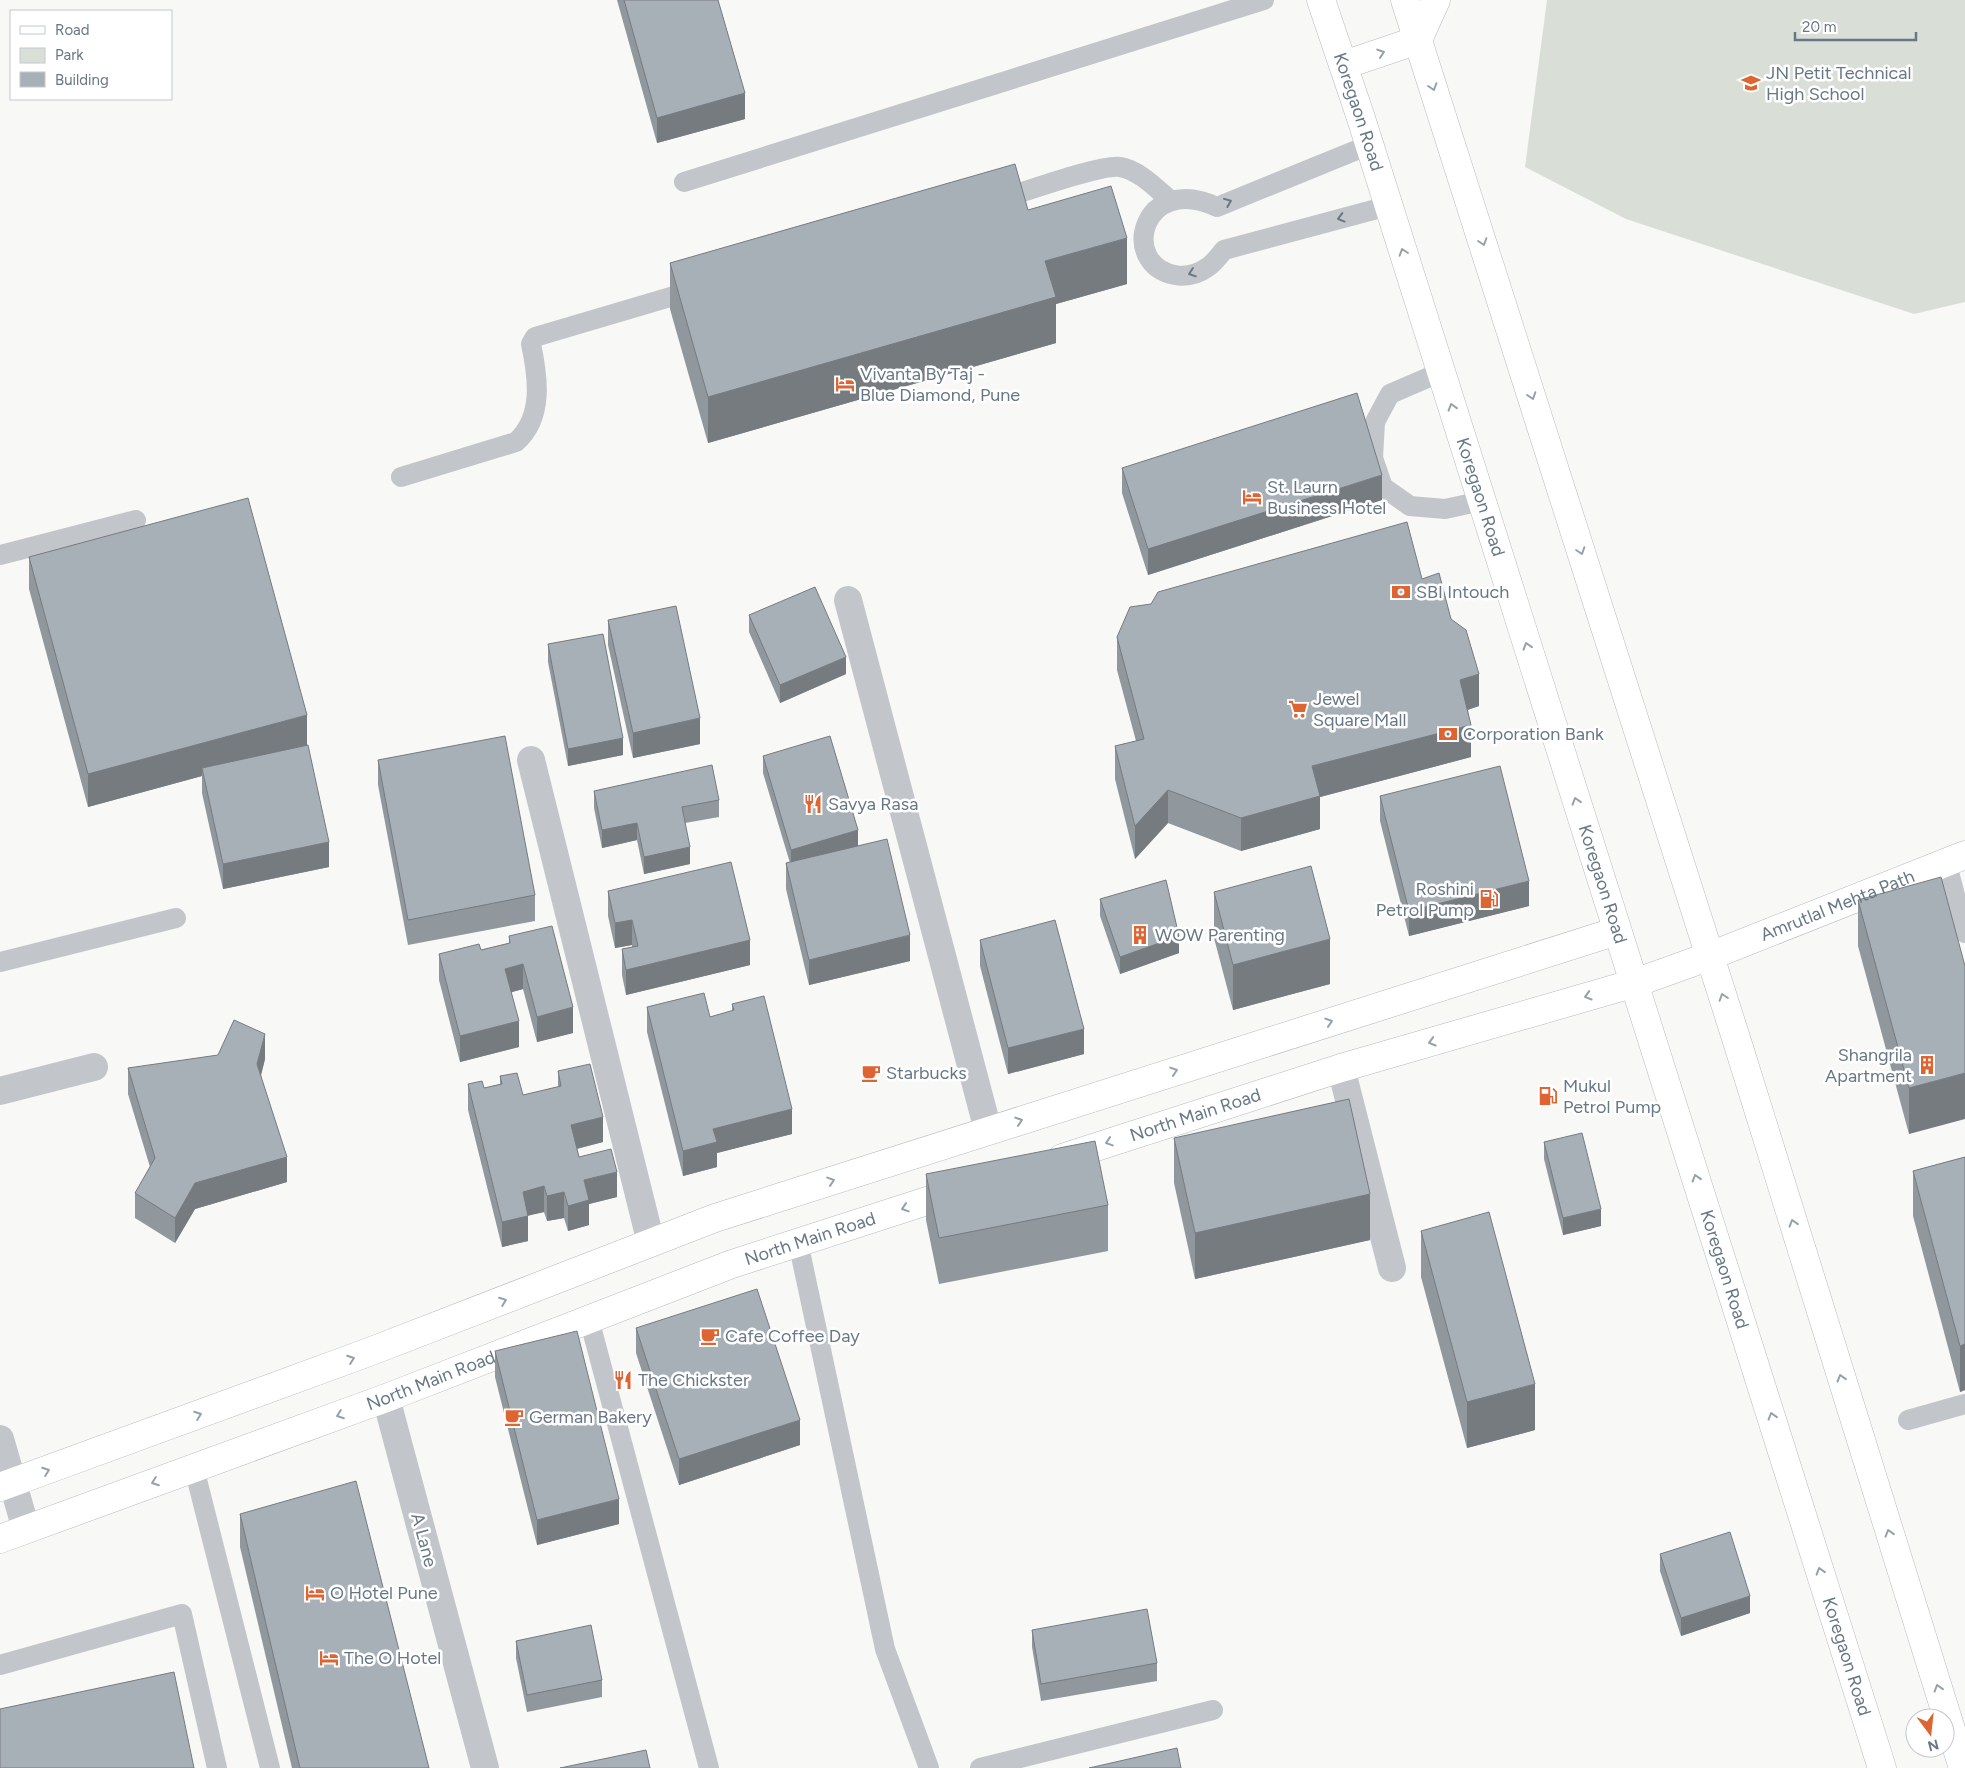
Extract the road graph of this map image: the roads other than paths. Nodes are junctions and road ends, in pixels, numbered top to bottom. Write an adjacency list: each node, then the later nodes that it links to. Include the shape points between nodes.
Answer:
1 (1264, 0): 8 (lane)
2 (1321, 0): 6 (main road, Koregaon Road)
3 (1405, 0): 5 (main road)
4 (1436, 0): 5 (main road)
5 (1418, 40): 6 (main road, one-way to 5); 24 (main road, one-way to 24)
6 (1344, 65): 7 (main road, Koregaon Road)
7 (1369, 144): 9 (lane, one-way to 7, via 1188,199 1217,207); 11 (main road, Koregaon Road)
8 (684, 182)
9 (1171, 201): 10 (lane, via 1136,174 1120,167 1101,169); 11 (lane, one-way to 9, via 1224,250 1207,267 1186,276 1167,273 1151,262 1144,243 1146,221 1158,208)
10 (979, 206)
11 (1388, 206): 13 (main road, Koregaon Road, one-way to 11)
12 (714, 284): 14 (lane, via 535,337 531,344 538,376 538,398 525,434 516,442)
13 (1441, 372): 15 (main road, Koregaon Road, one-way to 13); 15 (lane, via 1390,394 1375,422 1373,458 1383,487 1410,506 1444,509)
14 (400, 476)
15 (1482, 501): 22 (main road, Koregaon Road, one-way to 15)
16 (136, 520): 17 (lane)
17 (0, 554)
18 (848, 600): 30 (street)
19 (531, 760): 34 (street)
20 (1955, 858): 23 (lane); 24 (main road, Amrutlal Mehta Path)
21 (176, 918): 25 (lane)
22 (1616, 931): 26 (main road, Koregaon Road); 30 (main road, one-way to 22)
23 (1965, 933)
24 (1710, 956): 26 (main road, Amrutlal Mehta Path); 54 (main road, one-way to 24)
25 (0, 962)
26 (1634, 983): 28 (main road, North Main Road, one-way to 28); 53 (main road, Koregaon Road, one-way to 26)
27 (94, 1067): 29 (street)
28 (1341, 1068): 31 (main road, North Main Road, one-way to 31); 35 (street)
29 (0, 1091)
30 (988, 1130): 34 (main road, one-way to 30, via 715,1218)
31 (1036, 1166)
32 (989, 1181): 33 (main road, North Main Road, one-way to 33)
33 (798, 1242): 36 (main road, North Main Road); 51 (lane, via 885,1649)
34 (651, 1243): 42 (main road, one-way to 34, via 369,1352)
35 (1392, 1268)
36 (589, 1320): 37 (main road, North Main Road); 50 (lane)
37 (386, 1398): 41 (main road, North Main Road, one-way to 41); 49 (street, A Lane)
38 (1965, 1404): 39 (lane)
39 (1908, 1420)
40 (0, 1439): 42 (street)
41 (194, 1468): 43 (main road, North Main Road, one-way to 43); 48 (lane)
42 (6, 1485): 43 (street)
43 (26, 1529): 44 (main road, North Main Road)
44 (0, 1539)
45 (0, 1665): 47 (lane, via 182,1614)
46 (1213, 1710): 52 (lane)
47 (217, 1768)
48 (270, 1768)
49 (485, 1768)
50 (709, 1768)
51 (929, 1768)
52 (980, 1768)
53 (1882, 1768)
54 (1962, 1768)

